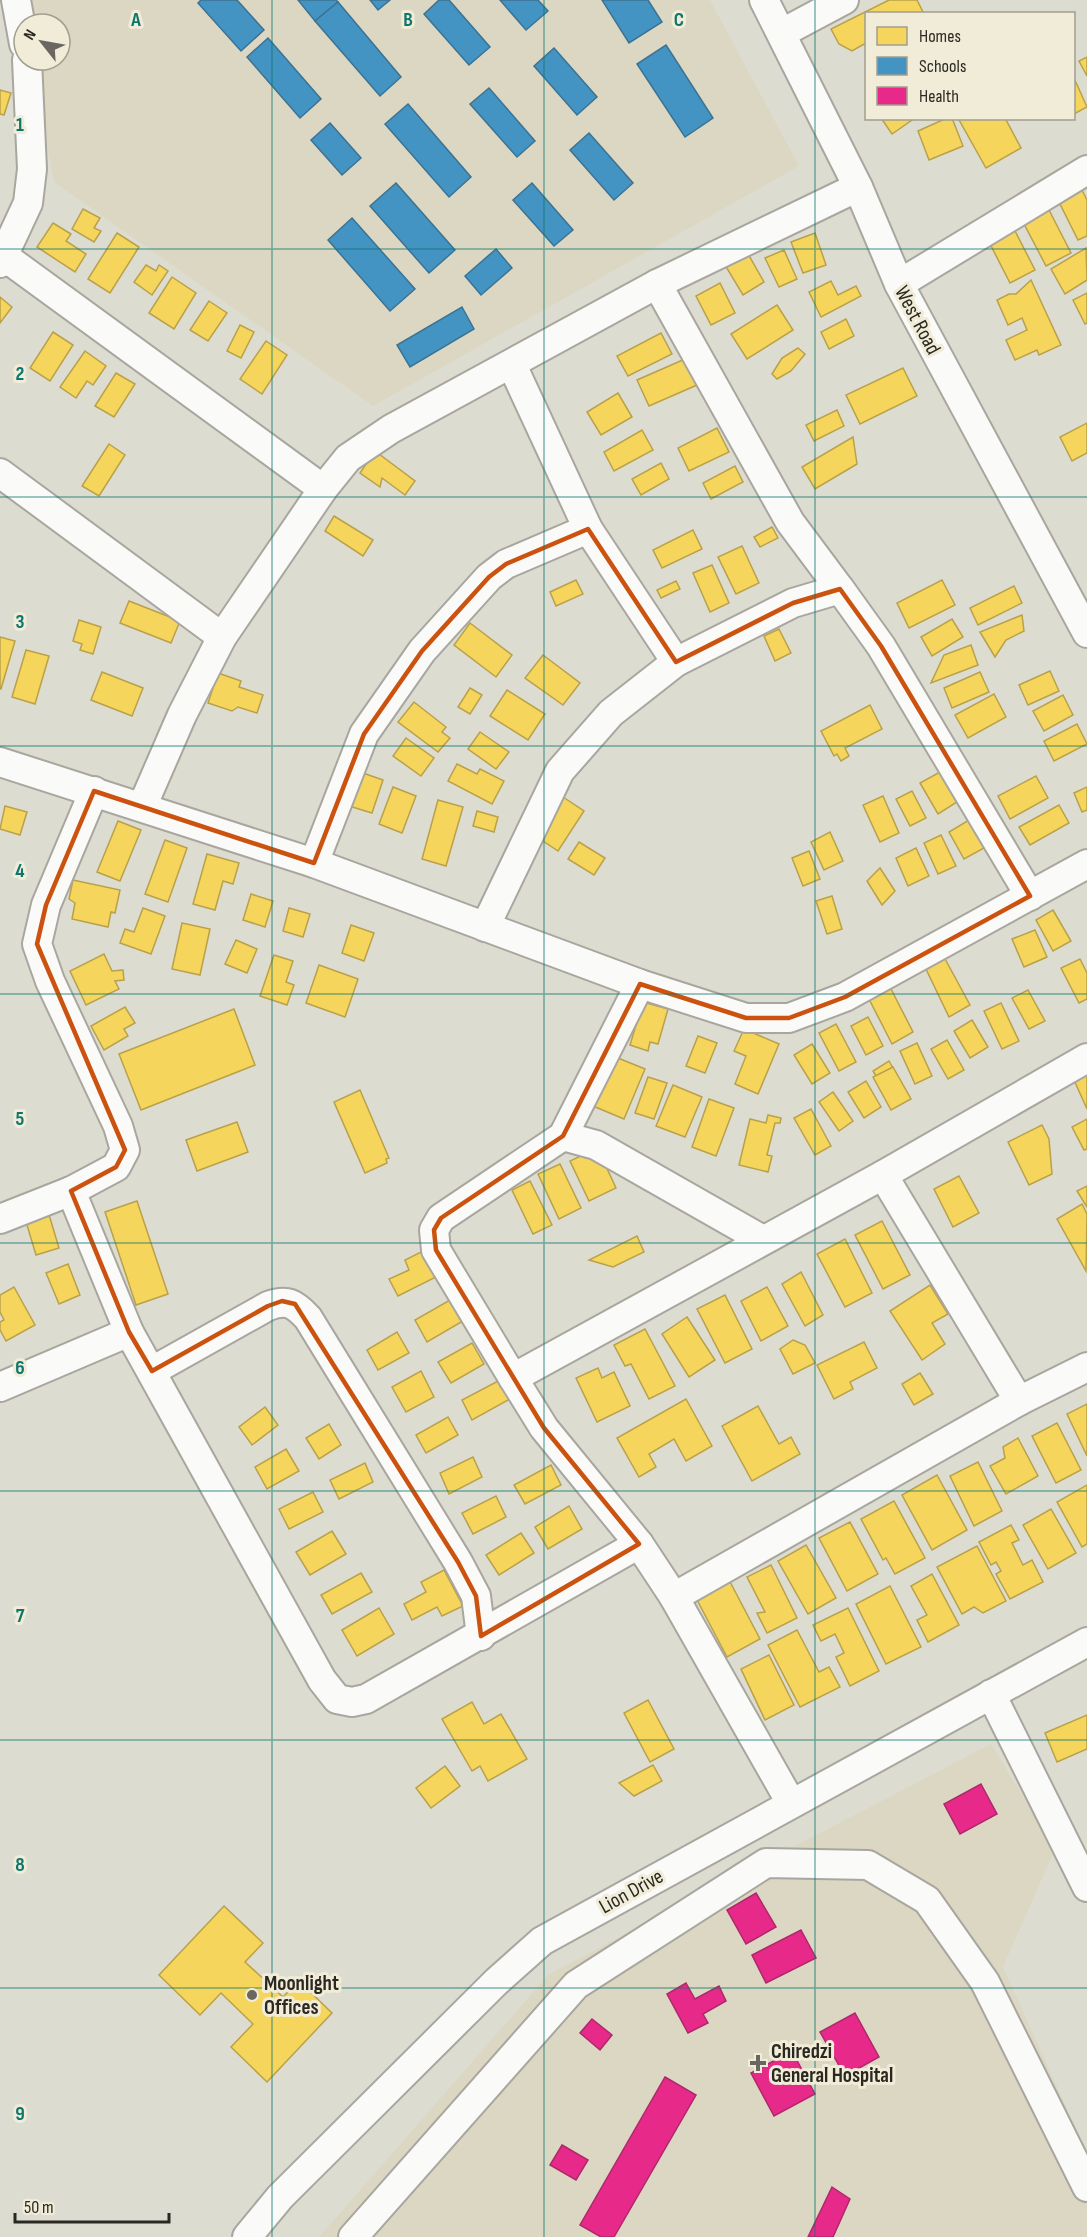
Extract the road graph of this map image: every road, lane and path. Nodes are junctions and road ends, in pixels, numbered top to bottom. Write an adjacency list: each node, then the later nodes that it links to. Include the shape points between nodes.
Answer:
1 (764, 0): 3 (street, West Road)
2 (844, 0): 3 (street)
3 (782, 33): 6 (street, West Road)
4 (28, 72): 7 (street, via 32,169 28,203)
5 (1084, 179): 9 (street)
6 (858, 187): 8 (street); 9 (street, West Road)
7 (2, 260): 12 (street)
8 (657, 284): 10 (street); 14 (street, via 790,522)
9 (898, 284): 15 (street, West Road)
10 (512, 365): 12 (street, via 391,429 348,458); 13 (street)
11 (0, 473): 16 (street)
12 (323, 489): 16 (street)
13 (588, 529): 17 (street); 21 (street, via 506,564 422,651 364,734)
14 (840, 589): 17 (street, via 793,603); 23 (street, via 881,646)
15 (1087, 633)
16 (222, 637): 20 (street)
17 (676, 662): 24 (street, via 611,713 560,771)
18 (0, 762): 19 (street)
19 (94, 791): 20 (street); 29 (street, via 46,904 37,944 125,1150 116,1167)
20 (142, 807): 21 (street)
21 (314, 863): 24 (street)
22 (1087, 864): 23 (street)
23 (1030, 896): 25 (street, via 845,997 789,1018 746,1018)
24 (485, 927): 25 (street)
25 (640, 984): 27 (street)
26 (1087, 1058): 28 (street)
27 (563, 1136): 31 (street, via 596,1145); 35 (street, via 441,1218 434,1230 436,1250)
28 (883, 1175): 31 (street); 37 (street)
29 (71, 1191): 30 (street); 32 (street)
30 (0, 1219)
31 (763, 1240): 35 (street)
32 (129, 1332): 34 (street); 36 (street)
33 (1087, 1367): 37 (street)
34 (152, 1371): 40 (street, via 322,1680 337,1699 366,1699); 40 (street, via 268,1306 282,1301 295,1304 308,1318 458,1562 476,1596)
35 (513, 1378): 38 (street, via 544,1428)
36 (0, 1387)
37 (1019, 1401): 39 (street)
38 (639, 1544): 39 (street); 40 (street)
39 (674, 1597): 43 (street)
40 (481, 1636)
41 (1087, 1642): 42 (street, Lion Drive)
42 (992, 1694): 43 (street, Lion Drive); 44 (street)
43 (791, 1803): 46 (street, Lion Drive, via 542,1941 288,2188)
44 (1087, 1887)
45 (1087, 2187): 47 (street, via 986,1982 927,1900 868,1865 766,1863 576,1985)
46 (247, 2237)
47 (353, 2237)

